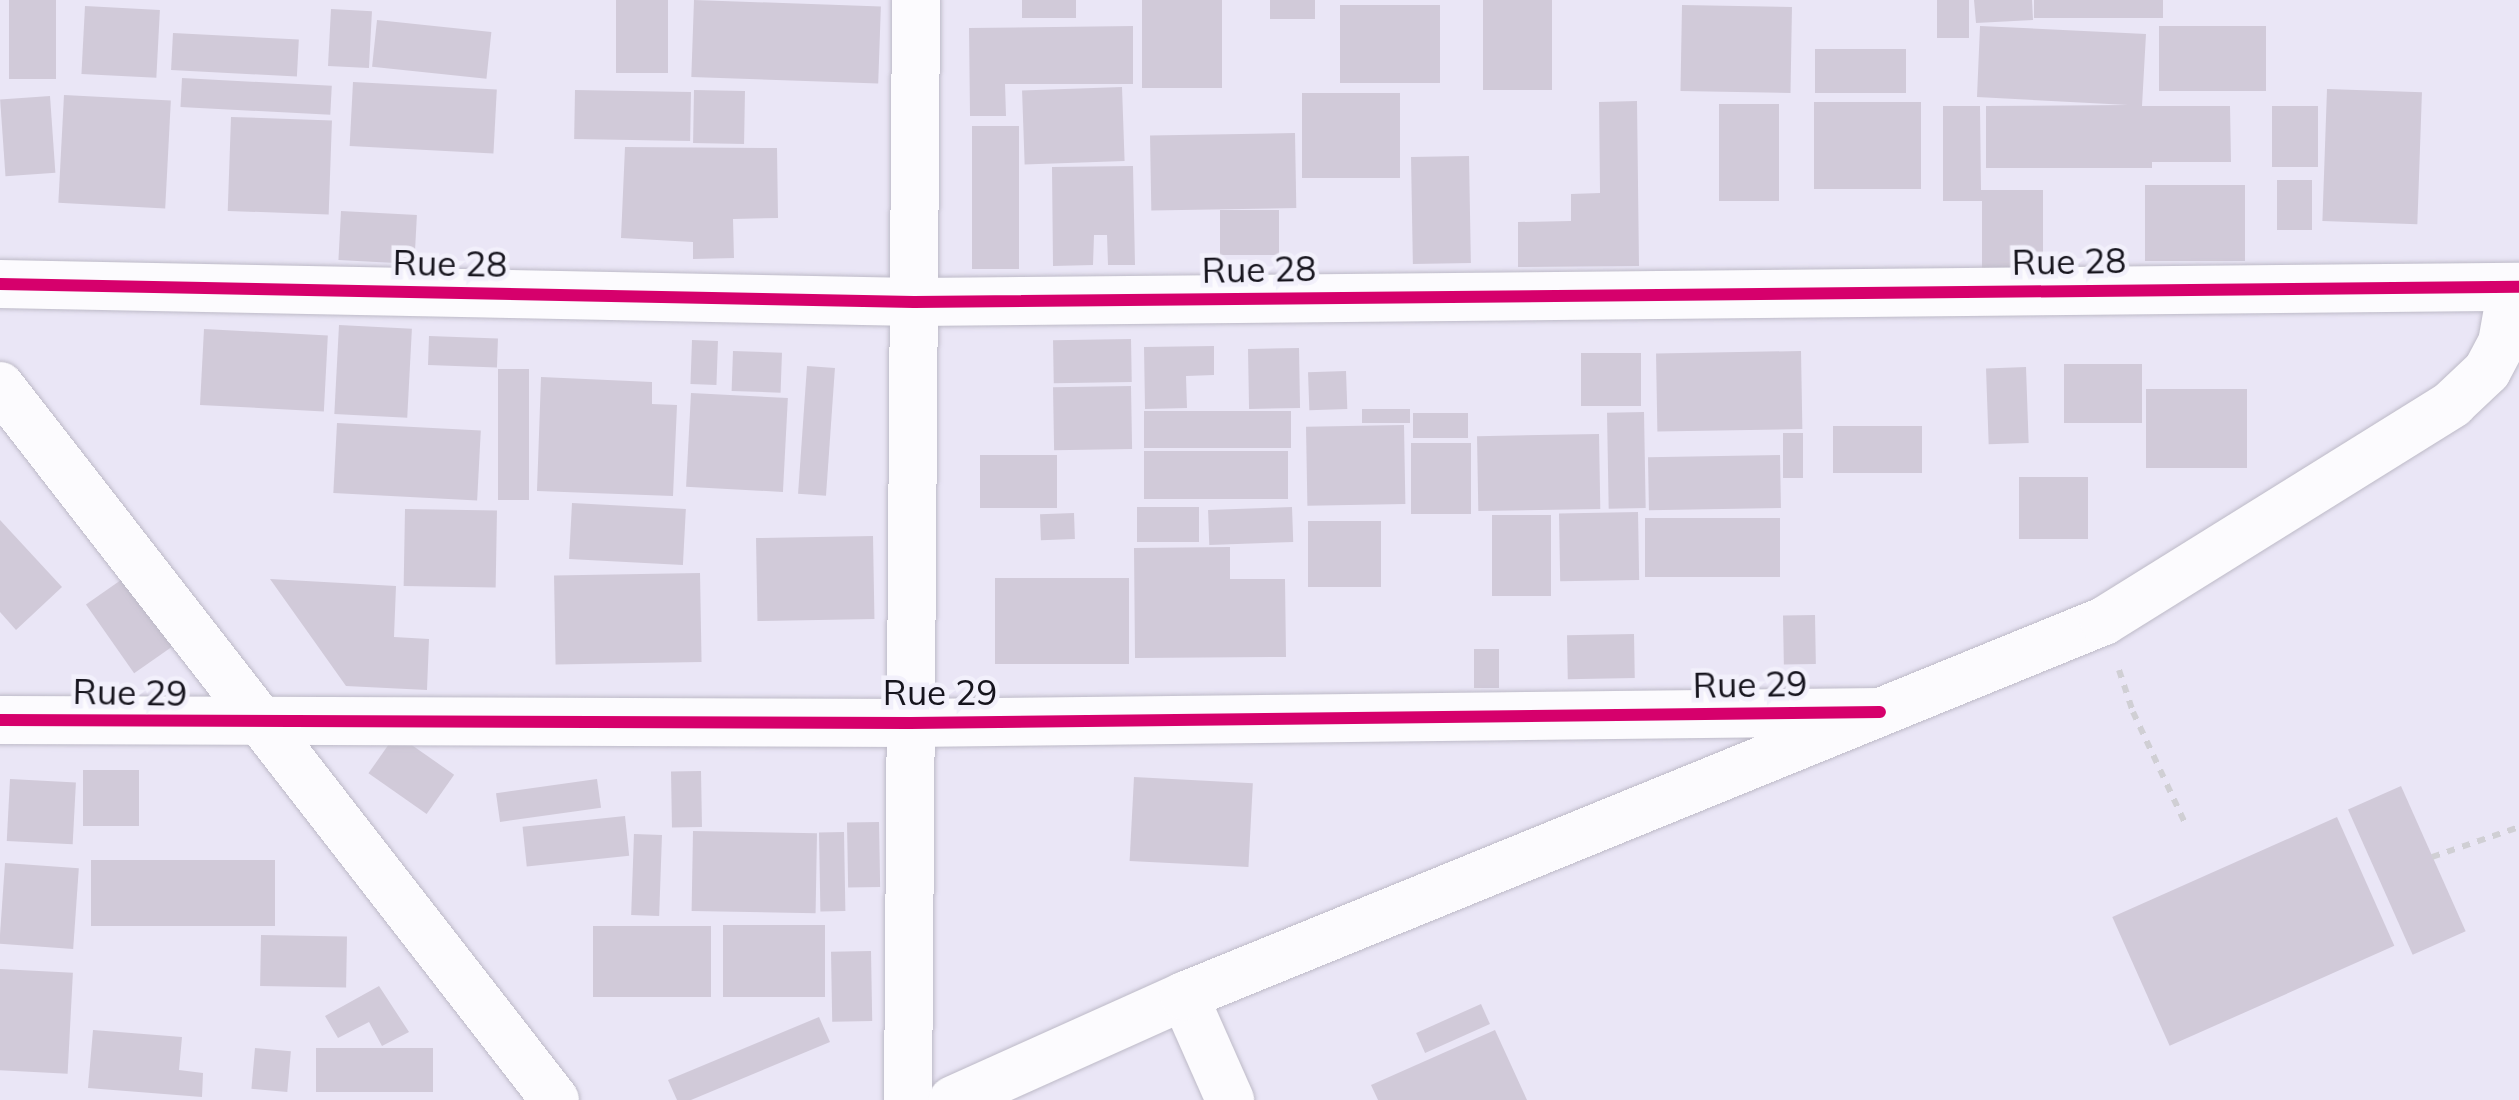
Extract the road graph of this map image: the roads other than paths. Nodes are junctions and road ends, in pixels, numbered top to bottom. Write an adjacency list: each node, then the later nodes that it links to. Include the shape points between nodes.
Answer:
1 (916, 0): 4 (street)
2 (0, 284): 4 (street, Rue 28)
3 (2515, 287): 4 (street, Rue 28); 6 (street, via 2502,343 2487,372 2452,404 2104,621)
4 (914, 302): 9 (street)
5 (0, 386): 8 (street)
6 (1880, 712): 9 (street, Rue 29); 10 (street)
7 (0, 720): 8 (street, Rue 29)
8 (262, 723): 9 (street, Rue 29); 11 (street)
9 (910, 723): 12 (street)
10 (1184, 996): 13 (street); 14 (street)
11 (537, 1097)
12 (908, 1100)
13 (953, 1100)
14 (1230, 1100)

